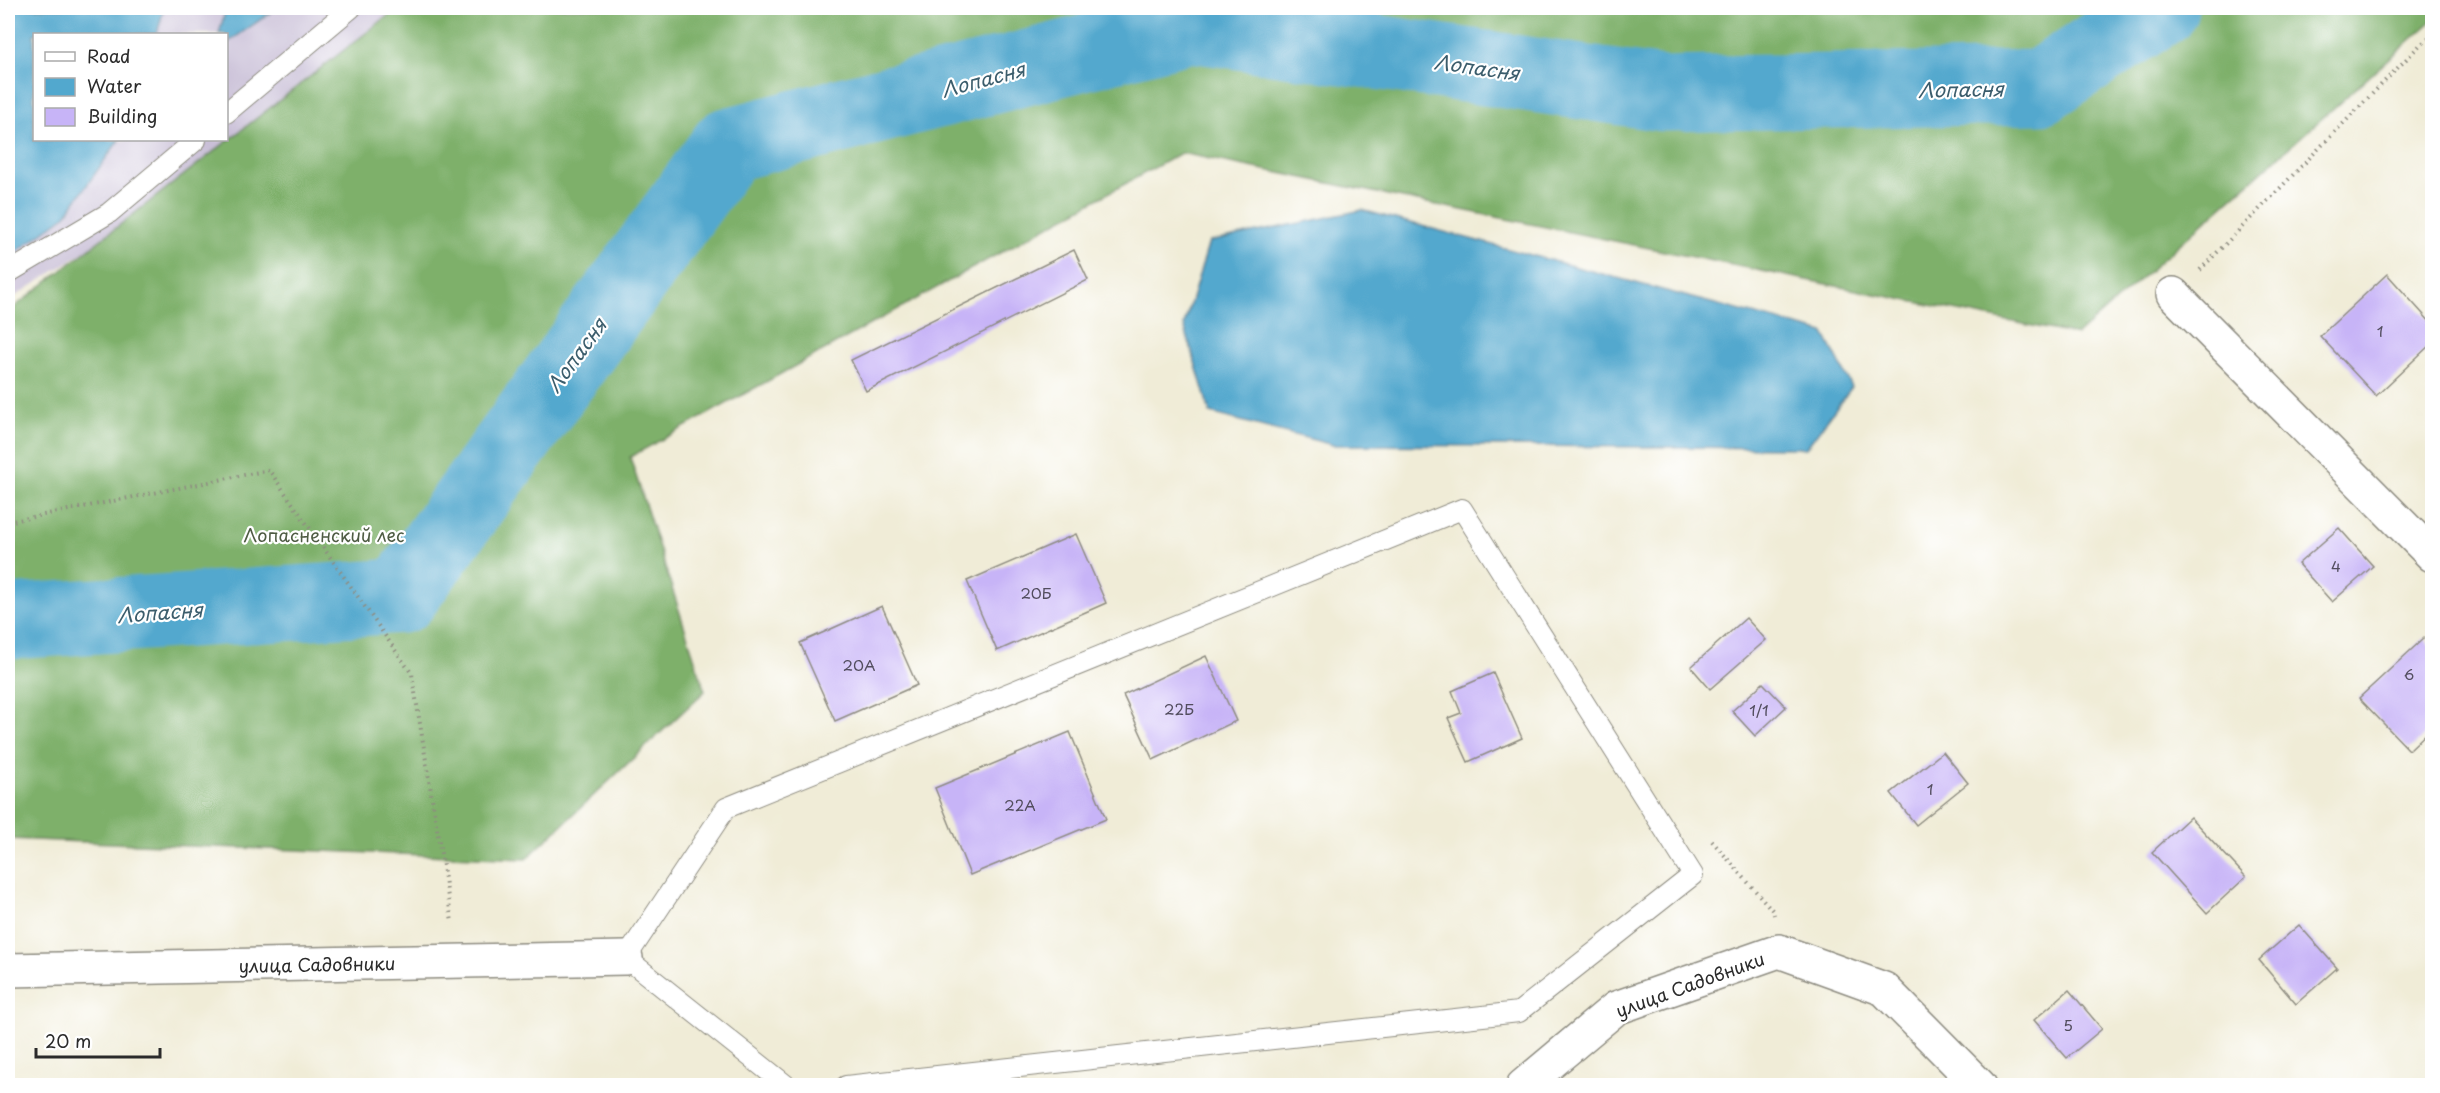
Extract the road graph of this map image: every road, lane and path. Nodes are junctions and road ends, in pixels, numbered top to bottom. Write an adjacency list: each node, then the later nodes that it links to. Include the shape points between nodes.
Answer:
1 (351, 8): 3 (lane)
2 (2433, 36): 5 (path)
3 (228, 111)
4 (195, 141): 6 (lane, via 109,213)
5 (2223, 249)
6 (8, 273)
7 (2173, 294): 9 (street)
8 (8, 522): 13 (path, via 269,470 412,674)
9 (2433, 555)
10 (1711, 840): 11 (path, via 1773,911)
11 (1779, 951): 17 (street, улица Садовники, via 1616,1008); 18 (street, улица Садовники, via 1884,989)
12 (626, 958): 13 (street, улица Садовники); 15 (lane); 16 (lane, via 726,808 1461,510 1693,875 1519,1012)
13 (459, 962): 14 (street, улица Садовники)
14 (8, 970)
15 (787, 1086)
16 (846, 1086)
17 (1523, 1086)
18 (1980, 1086)

